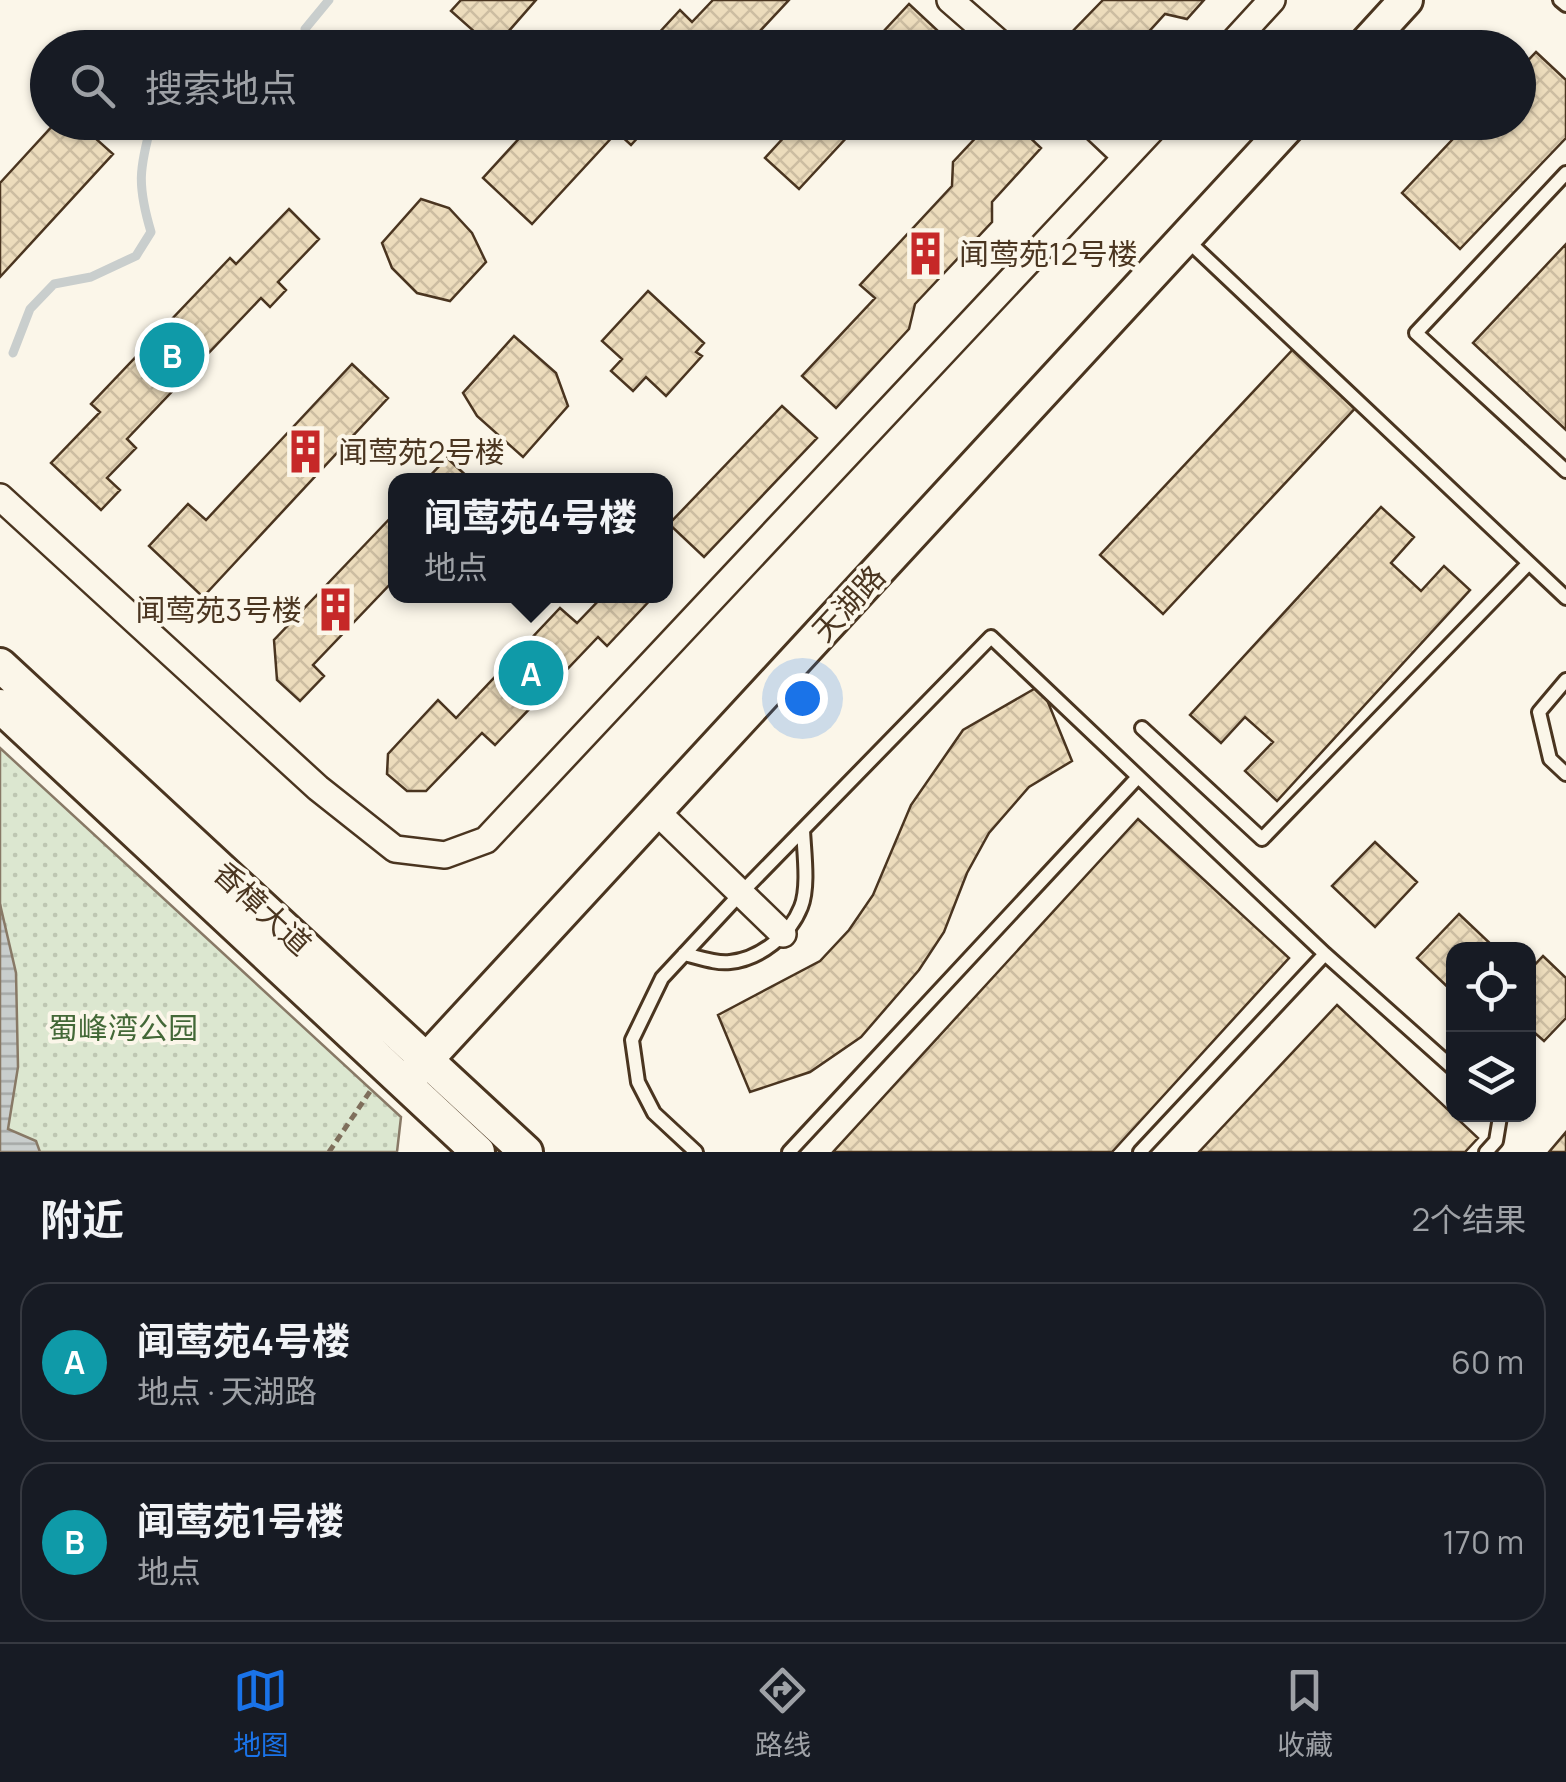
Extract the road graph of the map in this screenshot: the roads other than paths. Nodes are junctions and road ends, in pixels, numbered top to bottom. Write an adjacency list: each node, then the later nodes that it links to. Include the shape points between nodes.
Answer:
1 (950, 0): 6 (street)
2 (1272, 0): 7 (street)
3 (1406, 0): 8 (street)
4 (1560, 0): 5 (lane)
5 (1566, 5)
6 (984, 30)
7 (1244, 30)
8 (1378, 30)
9 (1108, 140): 12 (street)
10 (1142, 140): 12 (street)
11 (1275, 140): 14 (street, 天湖路)
12 (1126, 157): 16 (street, via 486,840 444,855 395,848 318,788)
13 (1566, 174): 15 (lane, via 1416,333)
14 (1185, 238): 17 (lane); 25 (street, 天湖路)
15 (1566, 471)
16 (0, 497)
17 (1529, 563): 18 (lane); 22 (lane, via 1262,839)
18 (1566, 598)
19 (0, 665): 32 (street, 香樟大道)
20 (1566, 680): 23 (lane, via 1539,712 1550,759)
21 (0, 706): 32 (street, 香樟大道)
22 (1142, 728)
23 (1566, 774)
24 (1138, 778): 26 (lane, via 991,638); 30 (lane); 37 (lane)
25 (656, 811): 27 (street); 32 (street, 天湖路)
26 (803, 830): 27 (lane); 28 (lane, via 802,906)
27 (741, 894): 28 (street); 29 (lane)
28 (783, 934): 29 (lane, via 760,954 728,963)
29 (684, 954): 36 (lane, via 662,978 632,1040 638,1082 654,1113)
30 (1325, 954): 31 (lane); 38 (lane)
31 (1446, 1062)
32 (406, 1070): 34 (street, 香樟大道); 35 (street, 香樟大道)
33 (1499, 1122): 39 (lane)
34 (478, 1152)
35 (526, 1152)
36 (696, 1152)
37 (788, 1152)
38 (1140, 1152)
39 (1486, 1152)

